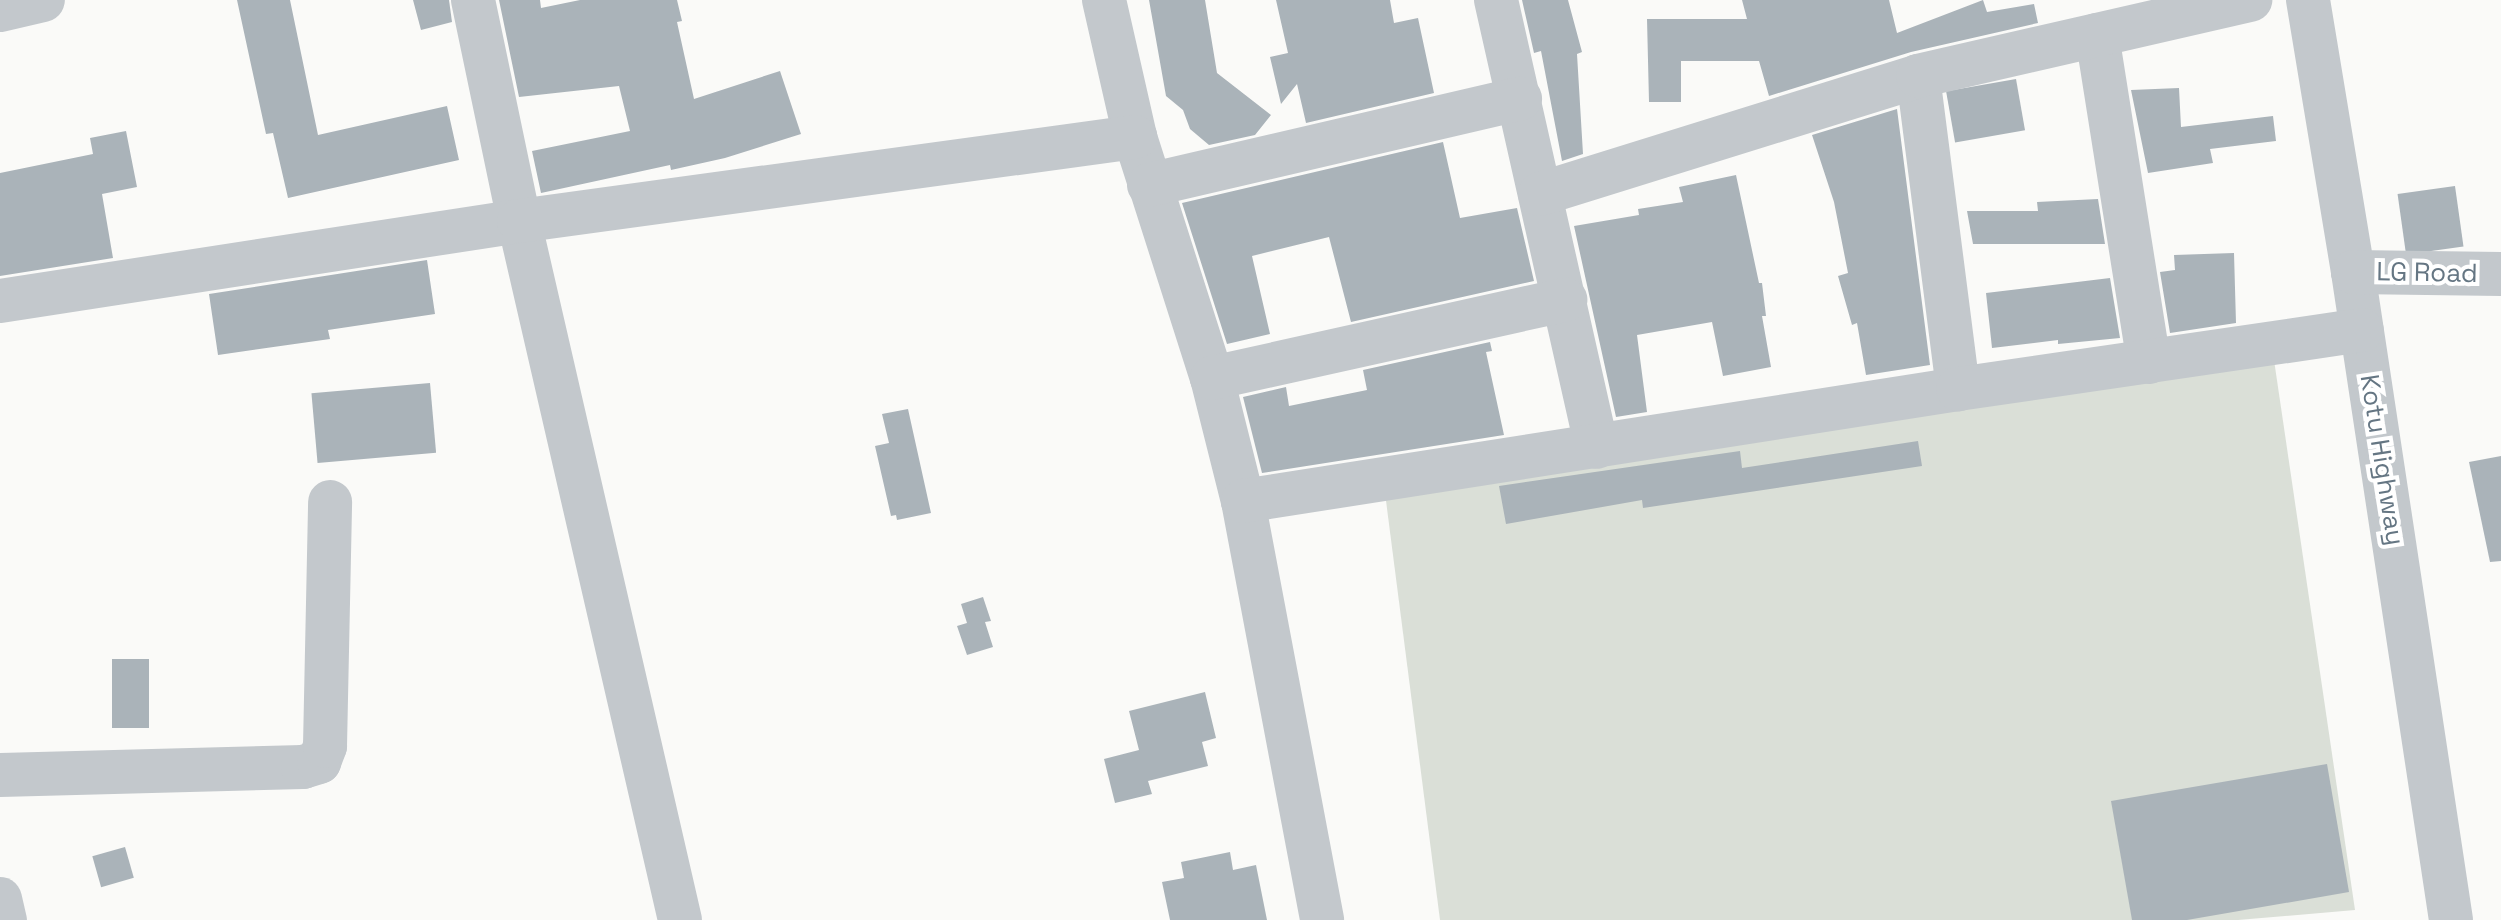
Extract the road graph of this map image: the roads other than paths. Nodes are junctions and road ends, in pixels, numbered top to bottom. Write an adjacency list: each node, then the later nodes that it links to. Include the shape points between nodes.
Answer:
1 (43, 0): 7 (street)
2 (473, 0): 14 (street)
3 (1104, 0): 11 (street)
4 (1496, 0): 10 (street)
5 (2250, 0): 8 (street)
6 (2308, 0): 15 (street, Kotu Highway)
7 (0, 10)
8 (2097, 35): 9 (street); 20 (street)
9 (1918, 76): 13 (street); 22 (street)
10 (1520, 99): 12 (street); 13 (street)
11 (1135, 137): 12 (street); 14 (street)
12 (1149, 185): 21 (street)
13 (1540, 194): 17 (street)
14 (519, 221): 18 (street); 29 (street)
15 (2353, 272): 16 (street, LG Road); 19 (street, Kotu Highway)
16 (2501, 274)
17 (1565, 300): 21 (street); 23 (street)
18 (0, 301)
19 (2362, 330): 20 (street); 31 (street, Kotu Highway)
20 (2149, 362): 22 (street)
21 (1212, 378): 24 (street)
22 (1958, 389): 23 (street)
23 (1597, 447): 24 (street)
24 (1243, 501): 30 (street)
25 (330, 502): 26 (street, via 325,746 319,762 303,767)
26 (0, 775)
27 (0, 899): 28 (street)
28 (5, 920)
29 (680, 920)
30 (1322, 920)
31 (2451, 920)

